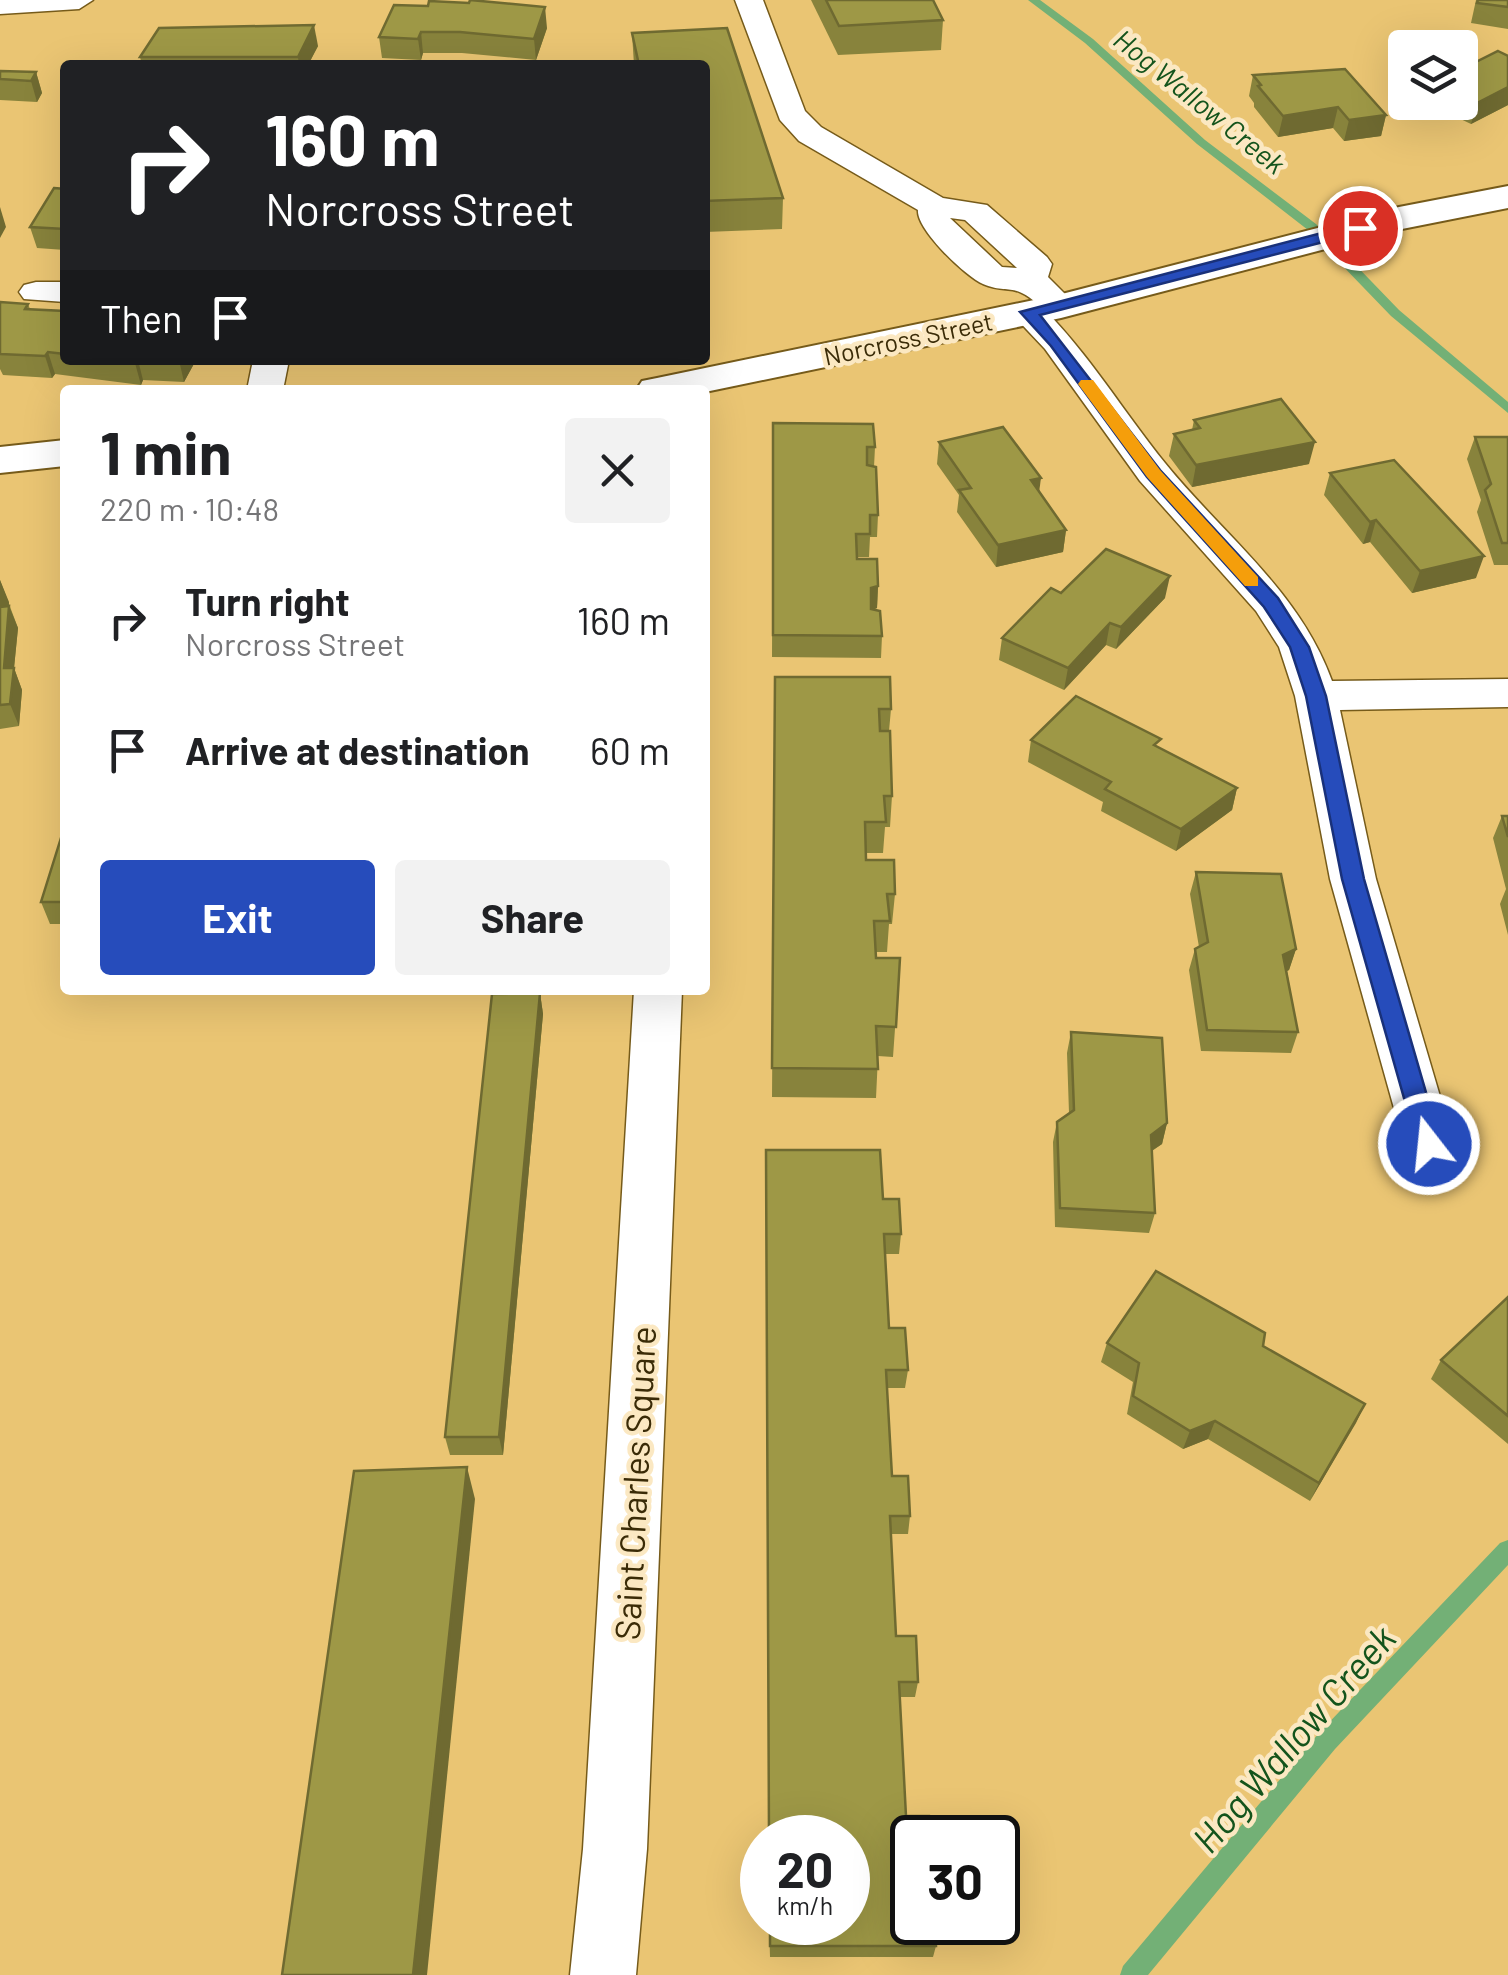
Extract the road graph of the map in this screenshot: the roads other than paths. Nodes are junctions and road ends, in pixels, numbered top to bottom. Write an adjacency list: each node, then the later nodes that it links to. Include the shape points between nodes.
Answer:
1 (79, 0): 3 (street)
2 (748, 0): 5 (street, via 791,114 841,156)
3 (0, 5)
4 (1508, 197): 8 (street, Norcross Street)
5 (934, 206): 6 (street, via 975,212); 7 (street, via 932,222)
6 (1004, 237): 7 (street); 8 (street, via 1035,264)
7 (962, 248): 8 (street, via 994,276)
8 (1040, 299): 9 (street, Norcross Street); 13 (street, via 1057,342 1153,474 1271,602 1299,647)
9 (679, 385)
10 (60, 454): 11 (street)
11 (0, 460)
12 (1508, 693): 13 (street)
13 (1316, 696): 15 (street, via 1353,879)
14 (658, 995): 16 (street, Saint Charles Square, via 616,1849)
15 (1429, 1144)
16 (602, 1975)

